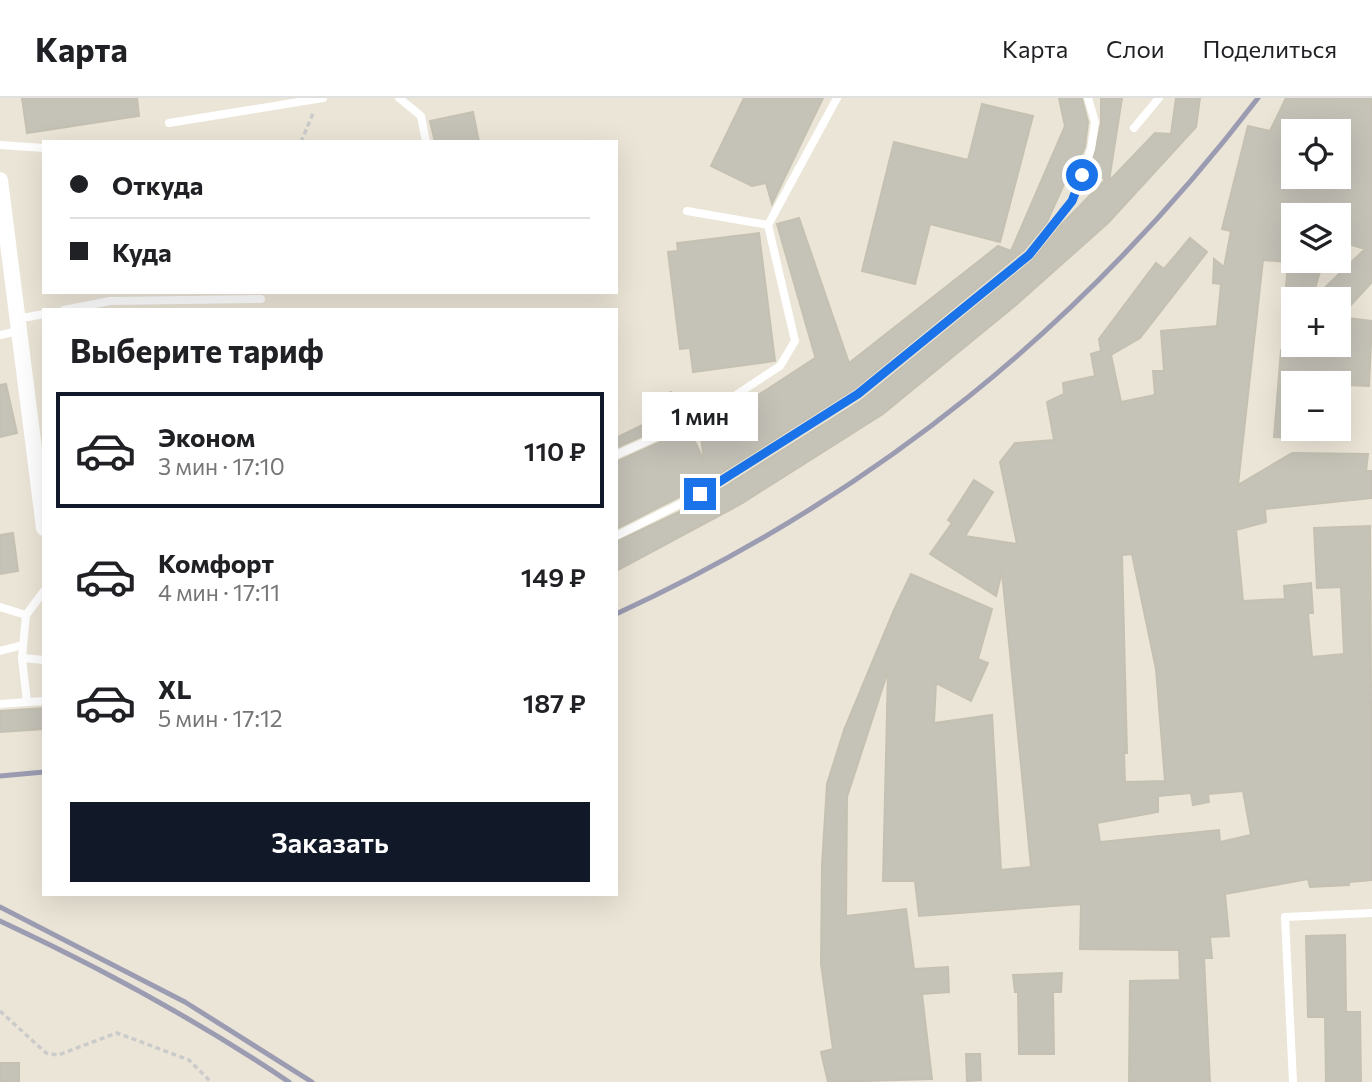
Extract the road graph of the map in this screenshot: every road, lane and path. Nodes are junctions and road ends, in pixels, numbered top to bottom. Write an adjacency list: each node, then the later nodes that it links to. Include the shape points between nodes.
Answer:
1 (399, 98): 9 (lane, via 421,116)
2 (837, 98): 14 (lane)
3 (1088, 98): 25 (lane, via 1095,122 1091,149 1072,201 1029,255 858,394 700,494)
4 (1159, 98): 7 (lane)
5 (321, 99): 6 (lane); 8 (path)
6 (169, 123)
7 (1134, 128)
8 (302, 140)
9 (426, 140)
10 (0, 145): 11 (lane)
11 (42, 148)
12 (0, 180): 21 (street)
13 (687, 211): 14 (lane)
14 (768, 225): 23 (lane, via 795,341 780,366 707,414)
15 (107, 297): 17 (lane); 18 (lane)
16 (261, 299): 17 (lane)
17 (197, 300): 19 (lane)
18 (71, 308)
19 (199, 308)
20 (42, 315): 21 (lane)
21 (18, 325): 22 (lane); 24 (street)
22 (0, 335)
23 (618, 454)
24 (42, 512)
25 (618, 535)
26 (42, 594): 28 (lane)
27 (0, 607): 28 (lane)
28 (26, 615): 29 (lane)
29 (23, 645): 30 (lane); 31 (lane)
30 (0, 651)
31 (22, 658): 32 (lane); 34 (lane)
32 (42, 660)
33 (42, 701): 34 (lane)
34 (27, 702): 35 (lane)
35 (0, 704)
36 (1372, 913): 39 (lane, via 1285,917)
37 (0, 1011): 38 (path, via 46,1053 58,1055 117,1033 189,1060)
38 (211, 1082)
39 (1293, 1082)

